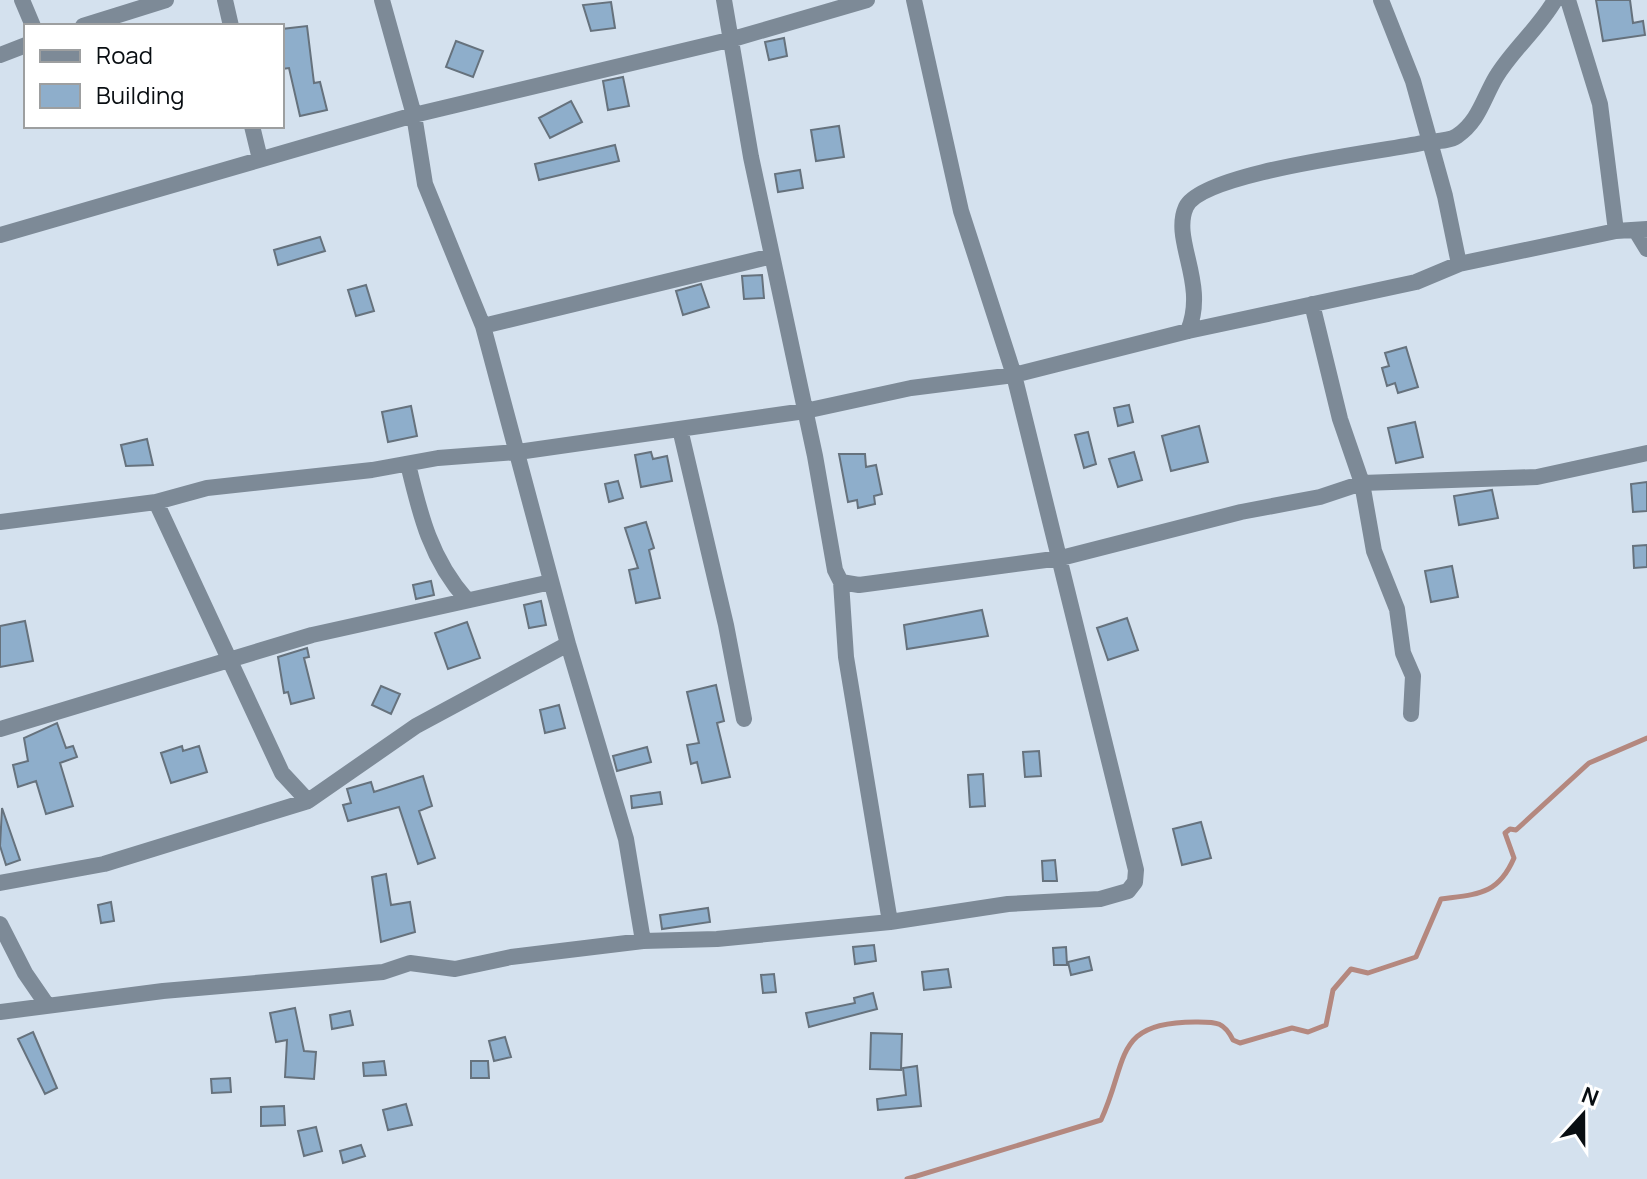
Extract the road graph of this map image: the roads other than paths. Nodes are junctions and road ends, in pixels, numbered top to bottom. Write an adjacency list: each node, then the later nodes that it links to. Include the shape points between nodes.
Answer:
1 (22, 0): 11 (street)
2 (166, 0): 12 (street)
3 (225, 0): 13 (street)
4 (382, 0): 17 (street)
5 (724, 0): 14 (street)
6 (867, 0): 14 (street)
7 (914, 0): 30 (street, via 961,211)
8 (1381, 0): 19 (street)
9 (1555, 0): 19 (street, via 1495,78 1477,118 1455,138)
10 (1568, 0): 22 (street, via 1600,104)
11 (32, 24)
12 (89, 24)
13 (231, 24)
14 (733, 39): 17 (street); 25 (street)
15 (24, 46): 16 (street)
16 (0, 55)
17 (414, 115): 20 (street); 28 (street, via 425,184)
18 (252, 128): 20 (street)
19 (1430, 142): 26 (street); 29 (street, via 1287,164 1204,192 1186,205 1182,223 1197,296)
20 (260, 159): 23 (street)
21 (1642, 230): 22 (street); 24 (street)
22 (1616, 231): 26 (street)
23 (0, 235)
24 (1647, 249)
25 (772, 256): 28 (street); 31 (street)
26 (1459, 264): 27 (street, via 1416,282)
27 (1312, 304): 29 (street); 36 (street)
28 (483, 326): 33 (street)
29 (1188, 331): 30 (street)
30 (1014, 375): 31 (street, via 911,388); 39 (street)
31 (805, 411): 32 (street); 41 (street)
32 (680, 429): 33 (street); 46 (street)
33 (518, 452): 35 (street); 40 (street)
34 (1647, 453): 36 (street, via 1537,477)
35 (408, 464): 37 (street, via 207,488); 42 (street, via 429,544)
36 (1362, 483): 39 (street); 45 (street, via 1374,551 1397,609 1403,653 1413,676)
37 (156, 502): 38 (street); 44 (street)
38 (0, 522)
39 (1061, 558): 41 (street, via 859,585); 50 (street, via 1135,882 1128,891 1100,899 1008,904)
40 (551, 582): 42 (street); 43 (street)
41 (841, 582): 50 (street, via 846,657)
42 (467, 600): 44 (street, via 312,635)
43 (568, 644): 48 (street, via 416,726); 52 (street, via 626,839)
44 (233, 661): 47 (street); 48 (street, via 282,773)
45 (1411, 714)
46 (744, 719)
47 (0, 729)
48 (308, 801): 49 (street, via 104,864)
49 (0, 883)
50 (890, 922): 52 (street)
51 (0, 924): 53 (street)
52 (643, 941): 53 (street, via 455,969 410,963 383,972)
53 (47, 1005): 54 (street)
54 (0, 1012)

